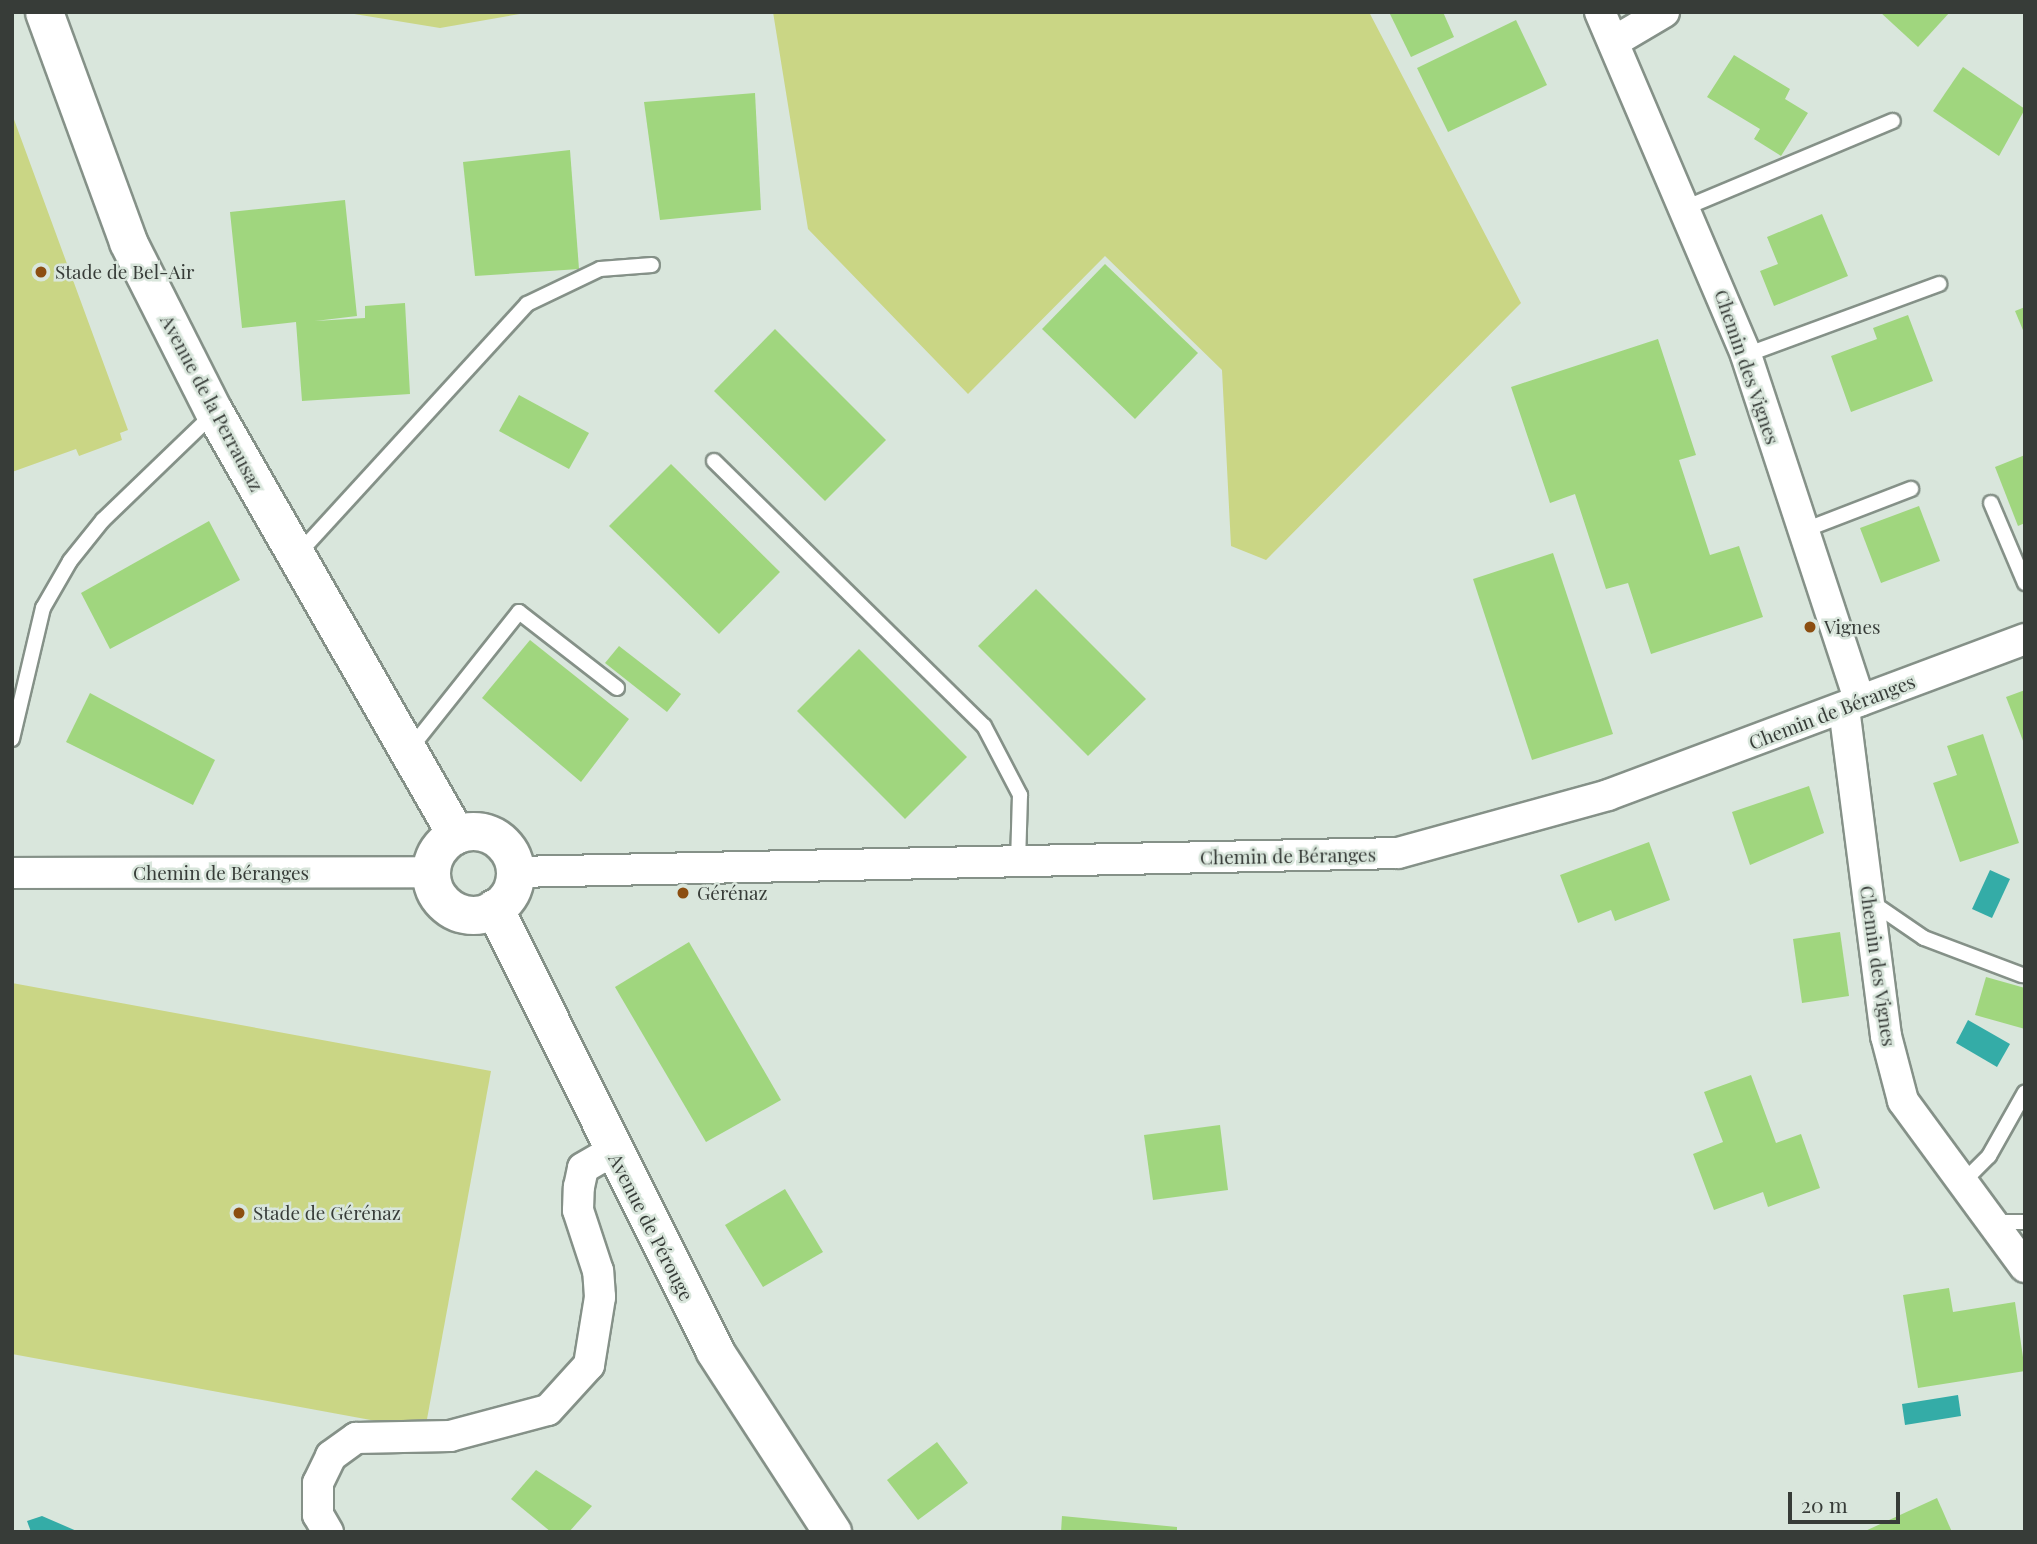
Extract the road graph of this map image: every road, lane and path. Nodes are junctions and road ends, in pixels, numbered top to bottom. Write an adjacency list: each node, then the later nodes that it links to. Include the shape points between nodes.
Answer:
1 (44, 12): 10 (street, Avenue de la Perrausaz, via 128,242)
2 (1601, 12): 4 (street, Chemin des Vignes)
3 (1664, 12): 4 (street)
4 (1615, 41): 6 (street, Chemin des Vignes)
5 (1894, 121): 6 (lane)
6 (1687, 207): 9 (street, Chemin des Vignes)
7 (652, 265): 15 (lane, via 600,269 527,304)
8 (1939, 284): 9 (lane)
9 (1746, 355): 14 (street, Chemin des Vignes)
10 (214, 412): 15 (street, Avenue de la Perrausaz); 20 (lane, via 103,520 70,561 43,608)
11 (714, 461): 23 (lane, via 984,726 1020,794)
12 (1911, 489): 14 (lane)
13 (1991, 503): 16 (lane)
14 (1802, 531): 19 (street, Chemin des Vignes)
15 (297, 555): 21 (street, Avenue de la Perrausaz)
16 (2025, 583)
17 (2025, 639): 19 (street, Chemin de Béranges)
18 (617, 688): 21 (lane, via 519,612)
19 (1852, 705): 23 (street, Chemin de Béranges, via 1608,795 1398,853); 27 (street, Chemin des Vignes)
20 (12, 739)
21 (410, 749): 22 (street, Avenue de la Perrausaz)
22 (456, 835): 24 (street, via 438,849); 25 (street, via 469,831 495,837 505,847)
23 (1018, 863): 25 (street, Chemin de Béranges)
24 (431, 872): 26 (street, Chemin de Béranges); 28 (street, via 438,896 457,912)
25 (515, 872): 28 (street, via 509,893)
26 (12, 873)
27 (1869, 901): 29 (lane, via 1924,938); 32 (street, Chemin des Vignes, via 1886,1037 1903,1101)
28 (494, 908): 31 (street, Avenue de Pérouge)
29 (2022, 975)
30 (2025, 1092): 32 (lane, via 1989,1156)
31 (611, 1152): 36 (street, via 583,1168 579,1187 578,1210 598,1271 600,1297 589,1365 548,1410 450,1436 356,1438 331,1456 318,1483 318,1515); 37 (street, Avenue de Pérouge, via 714,1350)
32 (1962, 1183): 33 (street, Chemin des Vignes)
33 (1994, 1222): 34 (lane); 35 (street, Chemin des Vignes)
34 (2025, 1222)
35 (2025, 1267)
36 (328, 1532)
37 (832, 1532)

